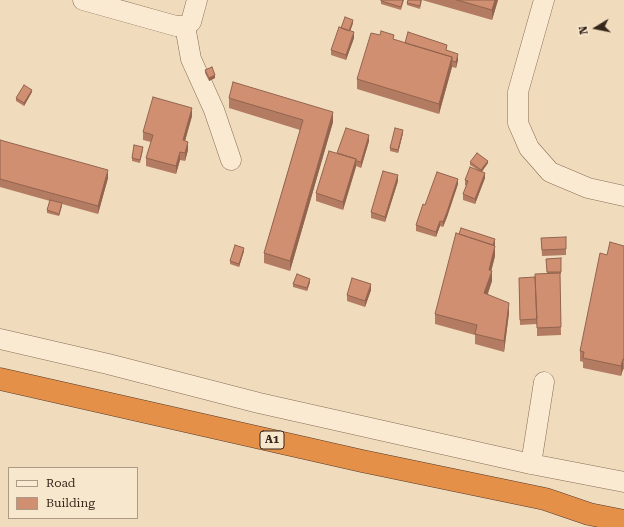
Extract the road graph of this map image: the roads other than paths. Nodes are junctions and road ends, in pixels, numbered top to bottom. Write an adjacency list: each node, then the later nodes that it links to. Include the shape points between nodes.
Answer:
1 (83, 0): 4 (street, via 176,26)
2 (197, 0): 4 (street, via 191,22)
3 (544, 0): 6 (street, via 518,92 518,123 529,148 550,172 588,188)
4 (186, 26): 5 (street, via 191,59 214,110)
5 (231, 160)
6 (624, 196)
7 (0, 339): 10 (street, via 259,403)
8 (0, 380): 12 (highway, A1)
9 (544, 382): 10 (street)
10 (531, 464): 11 (street)
11 (624, 482)
12 (545, 499): 13 (highway, A1, via 572,500); 14 (highway, A1, via 589,514)
13 (624, 510)
14 (624, 521)

